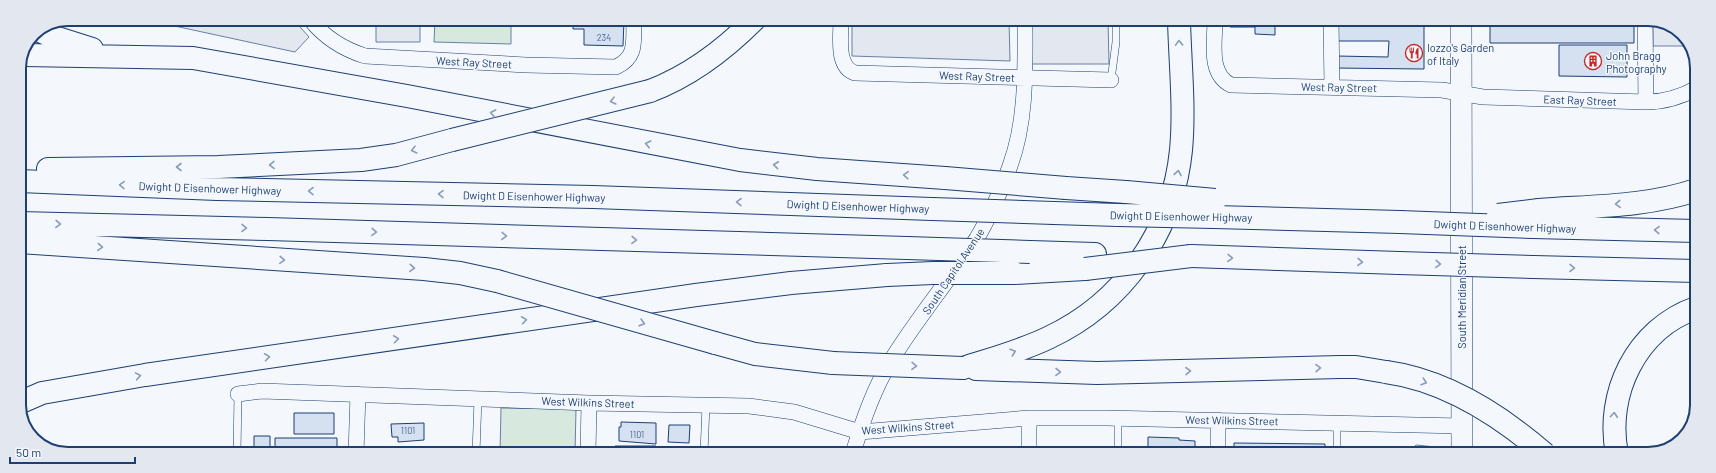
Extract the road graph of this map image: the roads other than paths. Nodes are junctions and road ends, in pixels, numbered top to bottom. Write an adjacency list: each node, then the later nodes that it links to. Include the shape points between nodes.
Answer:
1 (316, 26): 2 (street, West Ray Street, via 349,50 365,56 616,67 630,58)
2 (634, 26)
3 (748, 26): 21 (highway, one-way to 21, bridge, via 707,61 650,91 396,155 361,160 218,167)
4 (841, 26): 15 (street, West Ray Street, via 842,56 846,68 855,73)
5 (1025, 26): 15 (street, South Capitol Avenue)
6 (1116, 26): 16 (lane)
7 (1179, 26): 32 (highway, one-way to 7, via 1033,345 1077,322 1107,299 1149,250 1164,222 1180,164 1182,117)
8 (1215, 26): 17 (street, West Ray Street, via 1215,65 1225,82 1231,85)
9 (1331, 26): 17 (street)
10 (1461, 26): 19 (main road, South Meridian Street)
11 (1645, 26): 20 (street)
12 (45, 33): 14 (highway, via 66,42)
13 (28, 55): 14 (highway)
14 (124, 57): 24 (highway, one-way to 14, bridge, via 1126,192 810,168 740,160 233,64 193,58)
15 (1025, 78): 16 (street, West Ray Street); 46 (street, South Capitol Avenue, via 1015,152 982,229 892,359 872,398)
16 (1111, 80)
17 (1332, 87): 19 (street, West Ray Street)
18 (1690, 91): 20 (street, East Ray Street, via 1662,101)
19 (1461, 92): 20 (street, East Ray Street, via 1483,97); 45 (main road, South Meridian Street)
20 (1646, 102)
21 (26, 170)
22 (26, 181): 24 (highway, Dwight D Eisenhower Highway, one-way to 22, bridge, via 1118,214 1054,213)
23 (1690, 192): 25 (highway, one-way to 25, via 1671,198)
24 (1215, 209): 25 (highway, Dwight D Eisenhower Highway, bridge, via 1322,219 1435,223)
25 (1536, 218): 27 (highway, Dwight D Eisenhower Highway, one-way to 25)
26 (26, 223): 29 (highway, one-way to 29, bridge, via 1030,252)
27 (1690, 231)
28 (26, 242): 32 (highway, one-way to 32, bridge, via 460,273 497,281 755,354 833,363)
29 (1090, 261): 30 (highway, one-way to 30, bridge, via 1191,256); 33 (highway, one-way to 29, bridge, via 790,283 887,275 1014,273)
30 (1690, 271)
31 (1690, 311): 59 (highway, one-way to 31, via 1615,408 1620,385 1630,364 1654,334)
32 (963, 368): 58 (highway, one-way to 58, bridge, via 1097,373 1340,367 1386,372 1432,385 1467,401 1500,419)
33 (105, 382): 34 (highway); 38 (highway, via 42,393)
34 (26, 384)
35 (238, 394): 36 (street, West Wilkins Street, via 262,390); 47 (lane)
36 (358, 394): 37 (street, West Wilkins Street); 48 (street)
37 (478, 399): 39 (street, West Wilkins Street); 49 (lane)
38 (26, 400)
39 (589, 403): 40 (street, West Wilkins Street); 50 (street)
40 (706, 405): 46 (street, West Wilkins Street, via 781,410); 51 (lane)
41 (1028, 418): 42 (street, West Wilkins Street); 46 (street, West Wilkins Street); 53 (street)
42 (1118, 418): 43 (street, West Wilkins Street); 54 (lane)
43 (1218, 420): 44 (street, West Wilkins Street); 55 (street)
44 (1338, 423): 45 (street, West Wilkins Street); 56 (lane)
45 (1462, 426): 57 (main road, South Meridian Street)
46 (860, 432): 52 (street, South Capitol Avenue)
47 (237, 447)
48 (356, 447)
49 (476, 447)
50 (588, 447)
51 (704, 447)
52 (855, 447)
53 (1029, 447)
54 (1118, 447)
55 (1218, 447)
56 (1338, 447)
57 (1462, 447)
58 (1536, 447)
59 (1616, 447)

